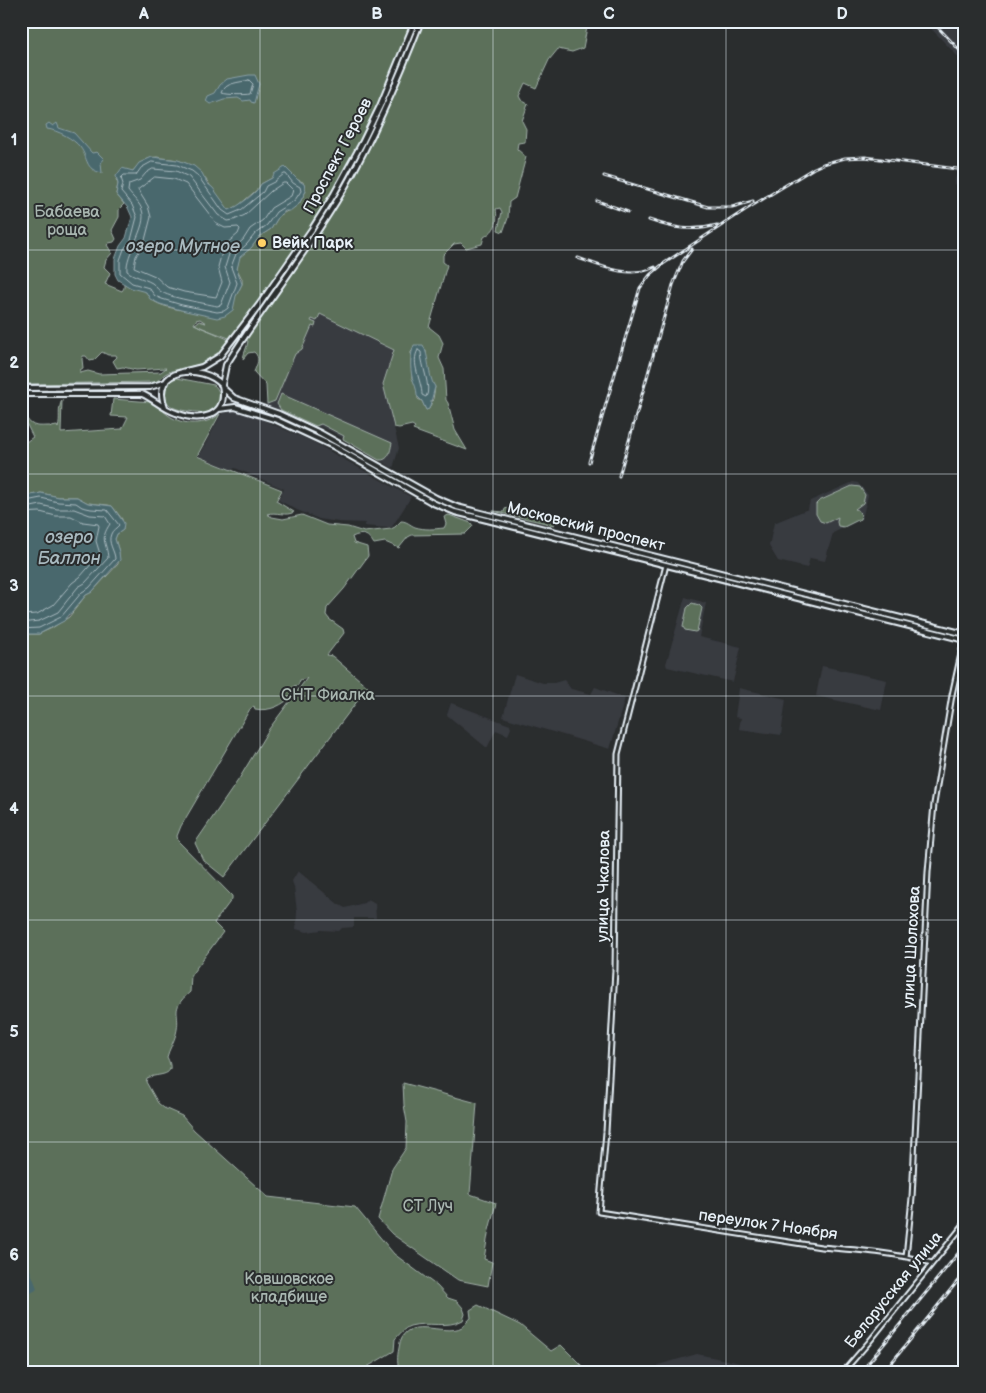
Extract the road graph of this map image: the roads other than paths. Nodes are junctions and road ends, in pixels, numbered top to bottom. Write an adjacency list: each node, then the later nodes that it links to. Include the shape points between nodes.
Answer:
1 (415, 21): 3 (main road, Проспект Героев, via 362,143 312,229 220,356)
2 (422, 21): 5 (main road, Проспект Героев, via 392,95 344,189 226,365)
3 (182, 372): 4 (main road, via 175,373); 5 (main road, via 206,374)
4 (166, 382): 6 (main road, via 150,387); 8 (main road, via 162,390)
5 (222, 387): 9 (main road); 10 (main road, Московский проспект, via 234,398 320,433)
6 (21, 388)
7 (21, 394): 8 (main road, via 142,394)
8 (165, 407): 9 (main road, via 189,417 205,417)
9 (219, 409): 11 (main road, Московский проспект, via 235,407 277,420 334,446)
10 (385, 470): 11 (main road); 13 (main road, Московский проспект, via 457,507)
11 (383, 474): 12 (main road, Московский проспект, via 455,512)
12 (666, 565): 14 (main road, Московский проспект); 17 (street, улица Чкалова, via 618,754 615,979)
13 (717, 572): 14 (main road); 15 (main road, Московский проспект)
14 (716, 578): 16 (main road, Московский проспект)
15 (965, 634)
16 (965, 640): 19 (street, улица Шолохова, via 952,695 928,872 912,1198)
17 (599, 1212): 19 (street, переулок 7 Ноября)
18 (965, 1223): 20 (street, Белорусская улица)
19 (906, 1257): 20 (street, переулок 7 Ноября)
20 (932, 1263): 21 (street, Белорусская улица)
21 (843, 1372)

